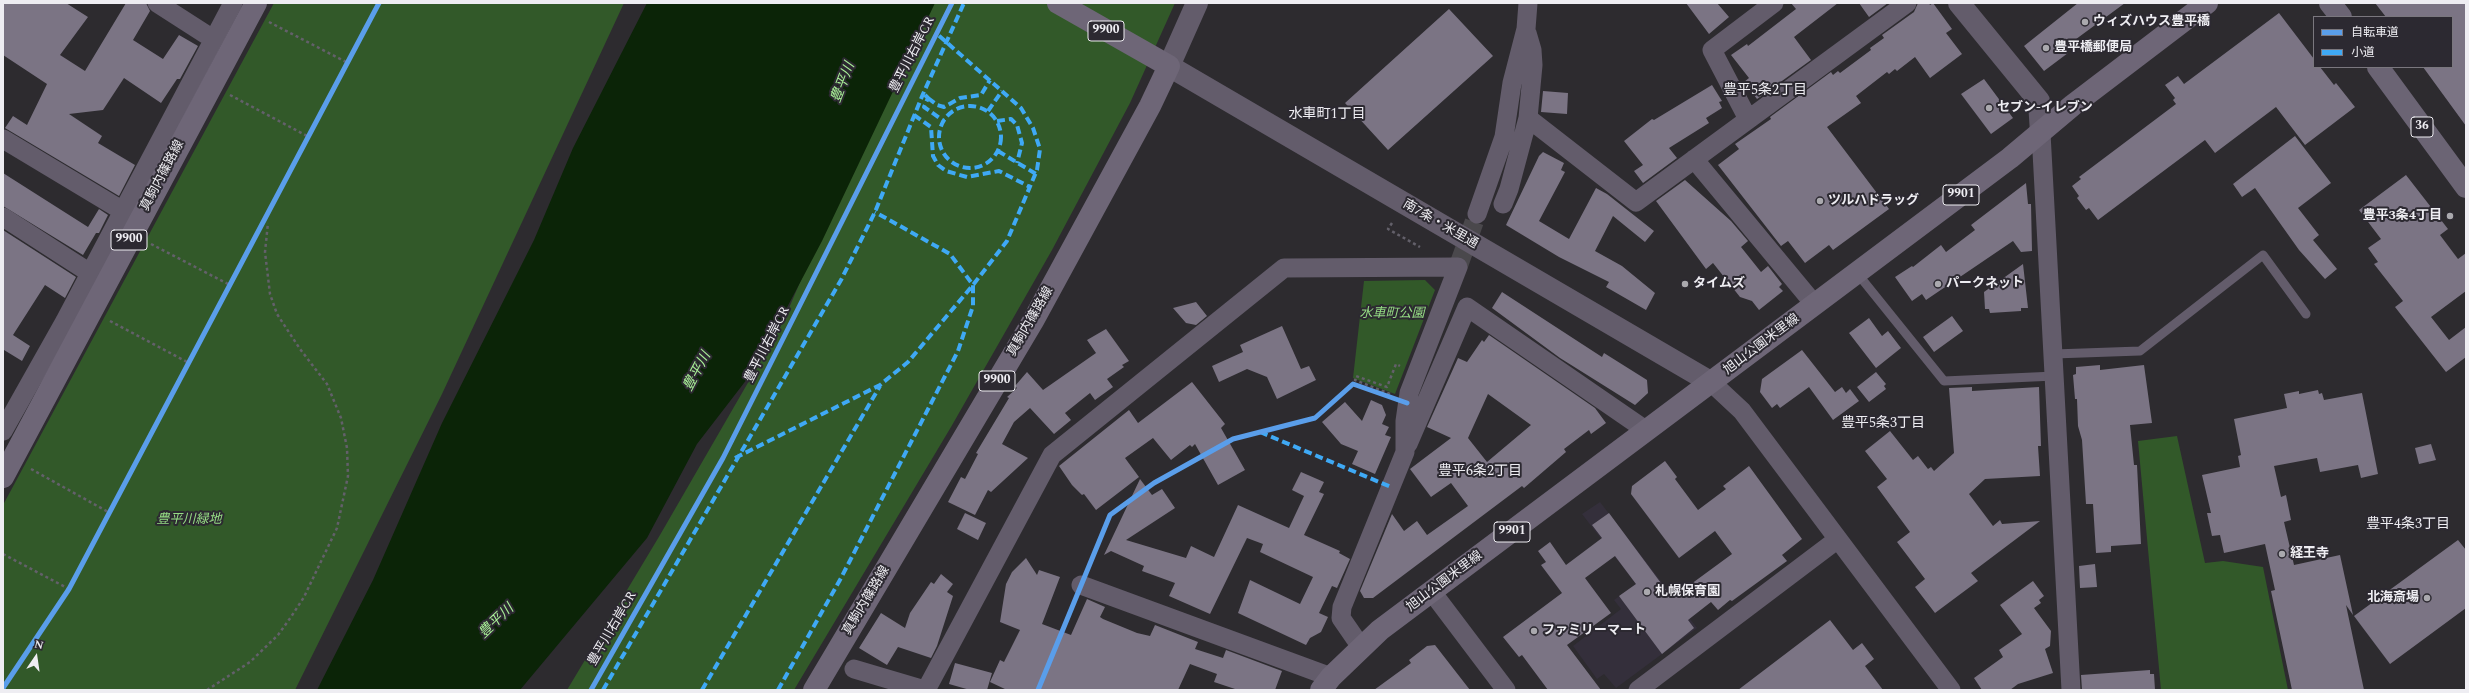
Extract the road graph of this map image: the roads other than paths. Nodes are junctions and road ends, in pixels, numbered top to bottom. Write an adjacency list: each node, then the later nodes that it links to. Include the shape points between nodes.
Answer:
1 (157, 3): 14 (street)
2 (233, 3): 14 (street)
3 (1058, 3): 15 (main road, 9900)
4 (1197, 3): 15 (street)
5 (1528, 3): 13 (street)
6 (1774, 3): 18 (street, via 1712,50)
7 (1907, 3): 18 (street)
8 (1959, 3): 19 (street, via 2039,101)
9 (2207, 3): 19 (main road, 旭山公園米里線 / 9901, via 2073,105)
10 (2330, 3): 12 (highway)
11 (259, 11): 37 (main road, 真駒内篠路線 / 9900)
12 (2340, 16)
13 (1526, 29): 17 (street, via 1533,65); 25 (street, via 1512,83 1504,137)
14 (213, 39): 24 (street)
15 (1161, 62): 33 (street, 南7条・米里通); 44 (main road, 真駒内篠路線 / 9900, via 1150,106 1033,321)
16 (2379, 68): 22 (highway, 36)
17 (1528, 118): 21 (street, via 1636,202); 23 (street, via 1509,189)
18 (1748, 119): 21 (street)
19 (2041, 133): 28 (main road, 旭山公園米里線 / 9901); 31 (street)
20 (3, 139): 24 (street)
21 (1694, 158): 29 (street)
22 (2466, 187)
23 (1502, 204)
24 (123, 211): 27 (street)
25 (1477, 214)
26 (3, 217): 27 (street)
27 (90, 273): 34 (street)
28 (1857, 273): 29 (main road, 旭山公園米里線 / 9901); 32 (lane, via 1944,381)
29 (1814, 305): 33 (main road, 旭山公園米里線 / 9901)
30 (2306, 314): 31 (lane, via 2263,255 2140,351)
31 (2054, 354): 32 (street)
32 (2055, 376): 49 (street)
33 (1712, 383): 35 (main road, 旭山公園米里線 / 9901); 38 (street, via 1742,411)
34 (3, 431)
35 (1647, 432): 36 (street, via 1468,306); 40 (main road, 旭山公園米里線 / 9901)
36 (1405, 452): 41 (street, via 1342,607 1341,618); 45 (street, via 1407,403 1458,267 1284,268 1052,455)
37 (3, 477)
38 (1838, 539): 47 (street); 48 (street)
39 (1081, 585): 43 (street)
40 (1432, 592): 41 (main road, 旭山公園米里線 / 9901); 46 (street)
41 (1361, 647): 43 (main road, 旭山公園米里線 / 9901)
42 (854, 668): 45 (street)
43 (1326, 684)
44 (814, 690)
45 (926, 690)
46 (1506, 690)
47 (1638, 690)
48 (1951, 690)
49 (2071, 690)

